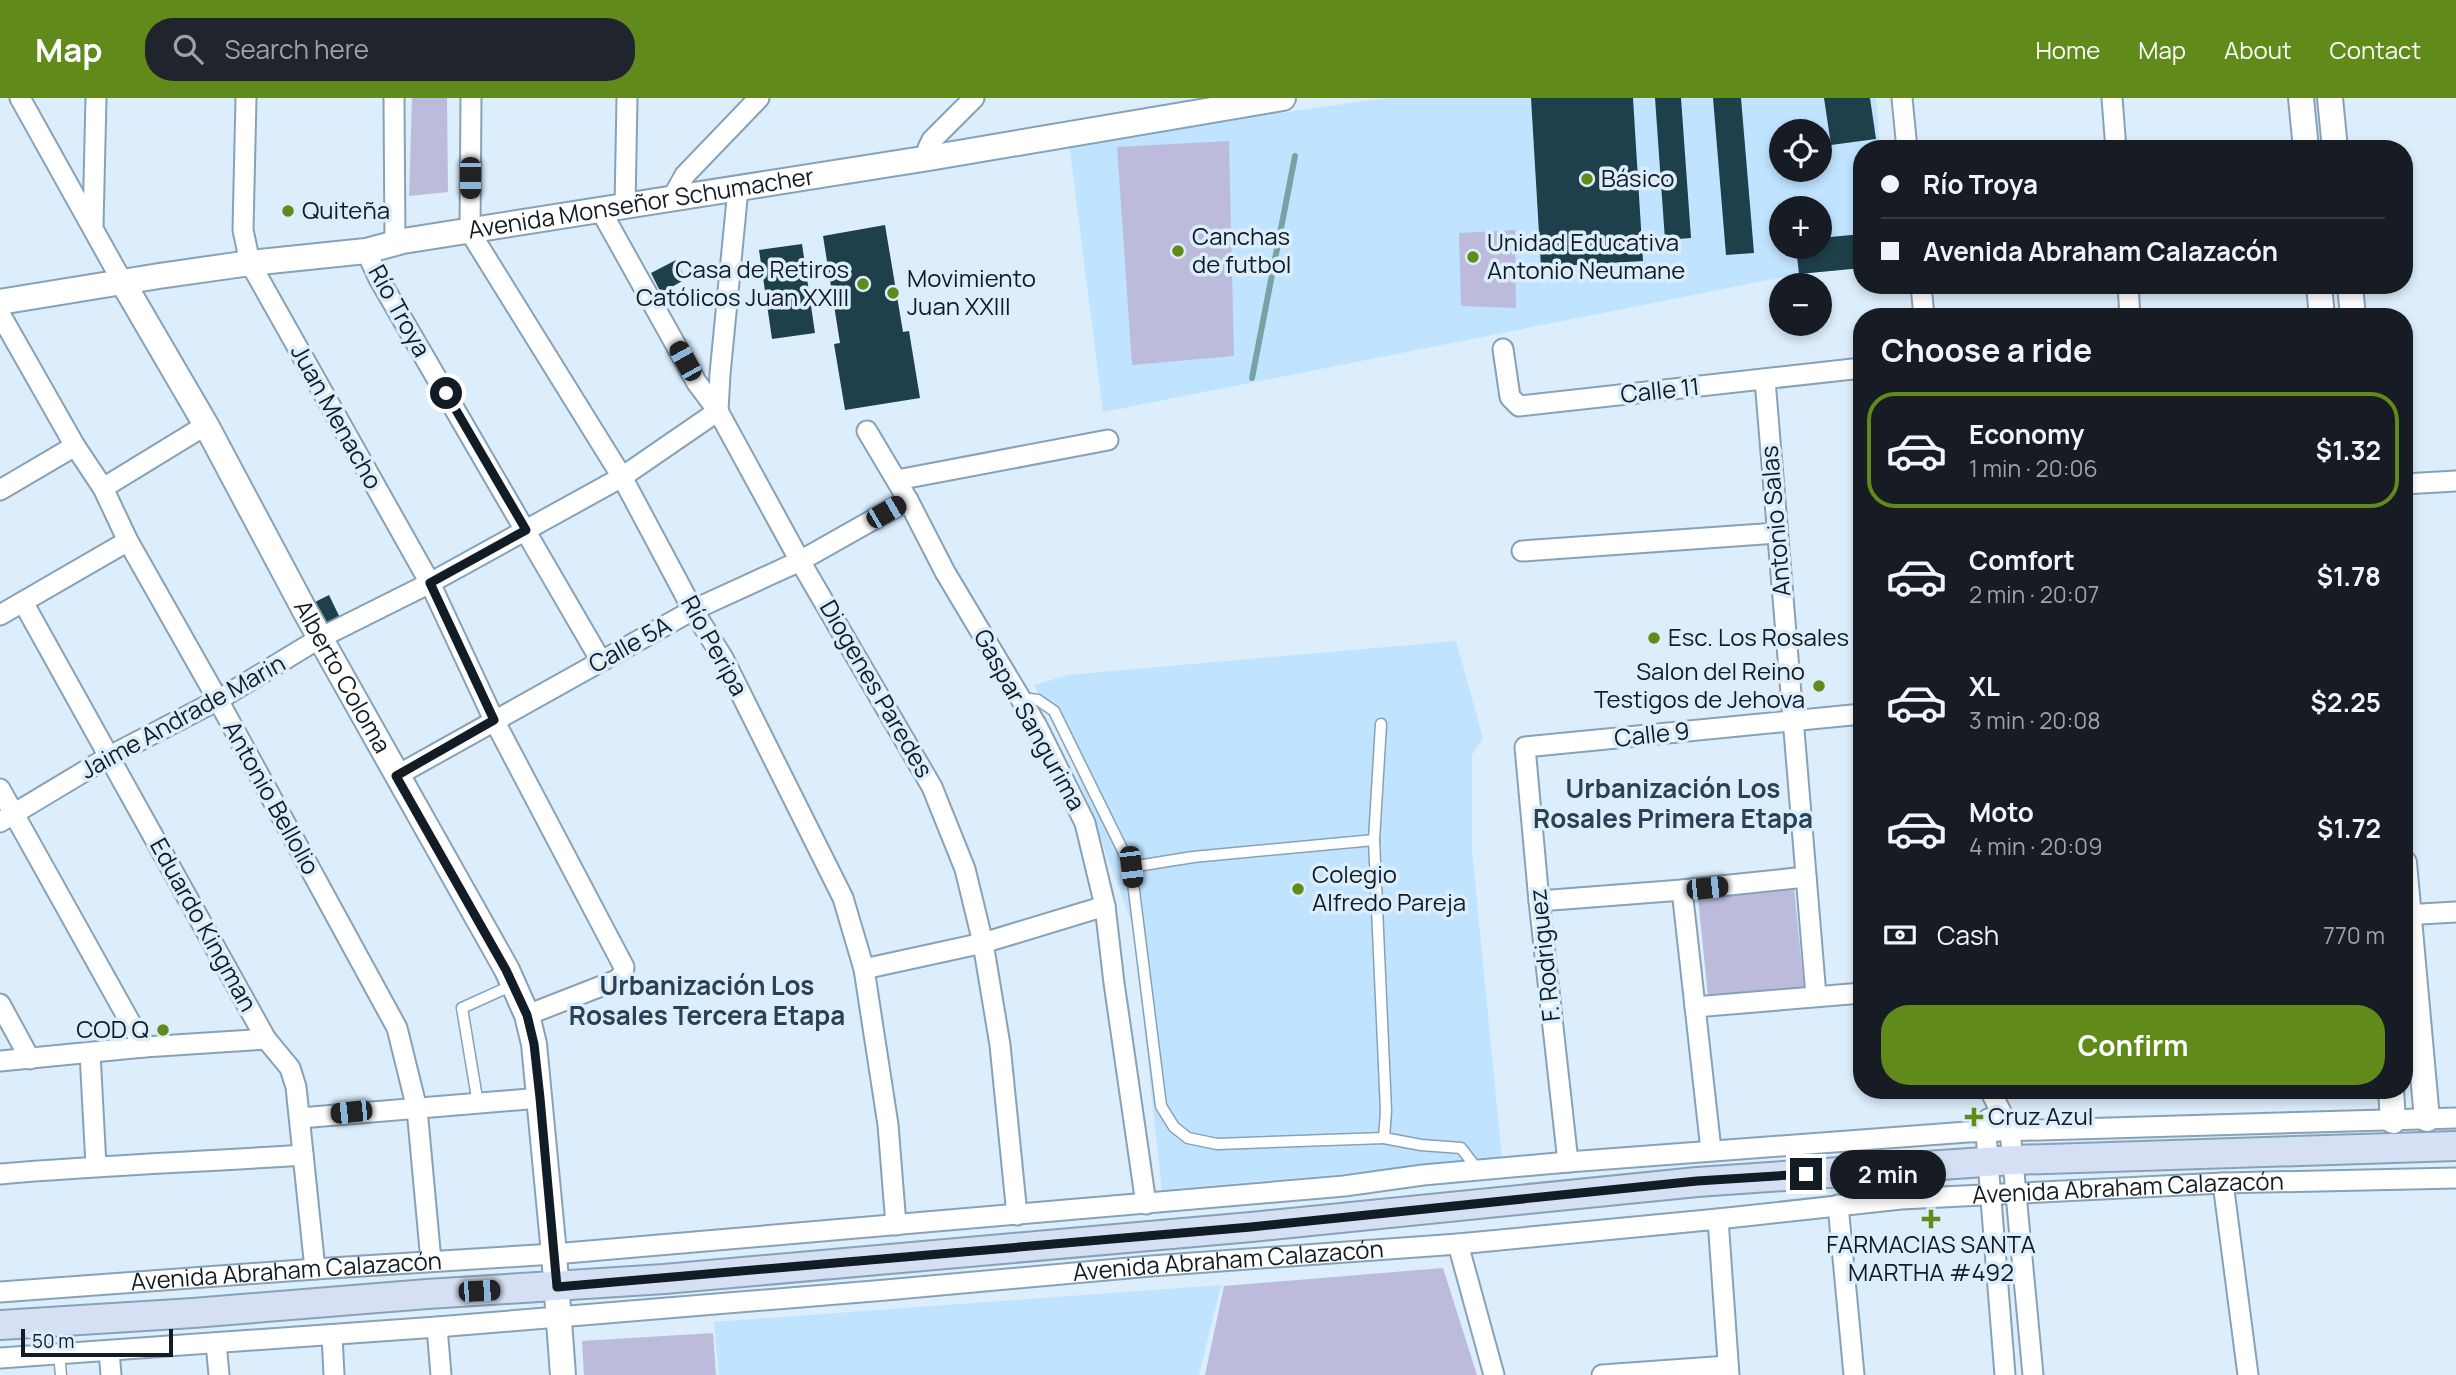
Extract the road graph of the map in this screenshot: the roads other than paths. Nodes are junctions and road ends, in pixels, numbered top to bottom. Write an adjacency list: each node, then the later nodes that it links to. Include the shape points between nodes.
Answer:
1 (20, 98): 22 (street, Alberto Coloma)
2 (96, 98): 22 (street)
3 (247, 98): 26 (street, Juan Menacho, via 243,230)
4 (394, 98): 24 (street, Río Troya)
5 (471, 98): 23 (street)
6 (626, 98): 21 (street)
7 (759, 98): 20 (street, via 685,175)
8 (974, 98): 18 (street, via 932,140)
9 (1283, 98): 18 (street, Avenida Monseñor Schumacher)
10 (1902, 98): 14 (street)
11 (2112, 98): 15 (street)
12 (2301, 98): 16 (street)
13 (2330, 98): 17 (street)
14 (1907, 140)
15 (2115, 140)
16 (2305, 140)
17 (2334, 140)
18 (929, 158): 19 (street, Avenida Monseñor Schumacher)
19 (738, 189): 20 (street, Avenida Monseñor Schumacher); 33 (street)
20 (671, 200): 21 (street, Avenida Monseñor Schumacher)
21 (613, 209): 23 (street, Avenida Monseñor Schumacher); 33 (street, Diogenes Paredes, via 697,383)
22 (93, 227): 27 (street, Alberto Coloma)
23 (470, 232): 24 (street, Avenida Monseñor Schumacher); 38 (street, Río Peripa)
24 (395, 243): 25 (street, Avenida Monseñor Schumacher)
25 (366, 251): 26 (street, Avenida Monseñor Schumacher); 45 (street, Río Troya)
26 (250, 263): 27 (street, Avenida Monseñor Schumacher); 50 (street, Juan Menacho)
27 (122, 282): 28 (street, Avenida Monseñor Schumacher); 34 (street, Alberto Coloma)
28 (0, 302)
29 (0, 314): 37 (street, Antonio Bellolio)
30 (1503, 349): 32 (street, Calle 11, via 1510,397 1519,406)
31 (1853, 369): 32 (street, Calle 11)
32 (1765, 380): 46 (street, Antonio Salas)
33 (718, 411): 38 (street, Jaime Andrade Marin); 49 (street, Diogenes Paredes)
34 (206, 425): 42 (street); 54 (street, Alberto Coloma)
35 (867, 431): 39 (street)
36 (1108, 440): 39 (street)
37 (75, 446): 42 (street, Antonio Bellolio); 43 (street)
38 (622, 477): 45 (street, Jaime Andrade Marin); 52 (street, Río Peripa)
39 (897, 480): 44 (street)
40 (2456, 481): 41 (street)
41 (2413, 483)
42 (103, 488): 47 (street, Antonio Bellolio)
43 (0, 490)
44 (908, 500): 49 (street, Calle 5A); 56 (street, Gaspar Sangurima, via 945,572)
45 (526, 530): 50 (street, Jaime Andrade Marin); 55 (street, Río Troya)
46 (1777, 533): 48 (street); 60 (street, Antonio Salas)
47 (128, 541): 51 (street); 57 (street, Antonio Bellolio)
48 (1522, 551)
49 (800, 561): 52 (street, Calle 5A); 75 (street, Diogenes Paredes, via 932,787 965,869)
50 (430, 583): 54 (street, Jaime Andrade Marin); 59 (street, Juan Menacho)
51 (23, 602): 53 (street); 63 (street, Eduardo Kingman)
52 (693, 610): 55 (street, Calle 5A); 76 (street, Río Peripa, via 723,658 843,898)
53 (0, 615)
54 (320, 638): 57 (street, Jaime Andrade Marin); 64 (street, Alberto Coloma)
55 (601, 661): 59 (street, Calle 5A)
56 (1021, 698): 68 (lane, via 1038,700 1054,710); 72 (street, Gaspar Sangurima, via 1085,823)
57 (218, 701): 63 (street, Jaime Andrade Marin); 94 (street, Antonio Bellolio, via 397,1028)
58 (1853, 715): 60 (street, Calle 9)
59 (494, 720): 64 (street, Calle 5A); 83 (street, Juan Menacho, via 624,967 617,980)
60 (1793, 721): 62 (street, Calle 9); 69 (street, Antonio Salas)
61 (1381, 724): 67 (lane)
62 (1525, 747): 71 (street, F. Rodriguez)
63 (110, 757): 66 (street, Jaime Andrade Marin); 84 (street, Eduardo Kingman)
64 (396, 776): 78 (street, Alberto Coloma)
65 (0, 789): 66 (street)
66 (7, 818): 85 (street)
67 (1374, 840): 68 (lane); 101 (lane)
68 (1131, 867): 101 (lane, via 1161,1106 1174,1127 1188,1138 1217,1144)
69 (1806, 877): 70 (street); 80 (street, Antonio Salas)
70 (1682, 890): 71 (street); 82 (street)
71 (1539, 901): 106 (street, F. Rodriguez)
72 (1105, 906): 75 (street); 114 (street, Gaspar Sangurima)
73 (2456, 912): 74 (street)
74 (2413, 915)
75 (983, 943): 76 (street); 116 (street, Diogenes Paredes, via 1000,1045)
76 (864, 969): 118 (street, Río Peripa, via 888,1125)
77 (2413, 976): 97 (street)
78 (513, 985): 83 (street, Alberto Coloma); 93 (lane, via 462,1008)
79 (1853, 994): 80 (street)
80 (1816, 996): 82 (street)
81 (0, 1004): 87 (street)
82 (1695, 1007): 103 (street)
83 (527, 1015): 89 (street, Alberto Coloma)
84 (266, 1039): 85 (street); 95 (street, Eduardo Kingman, via 290,1068)
85 (144, 1047): 86 (street)
86 (90, 1054): 87 (street); 107 (street)
87 (30, 1059): 88 (street)
88 (0, 1061)
89 (540, 1098): 93 (street); 120 (street, Alberto Coloma)
90 (1991, 1099): 100 (street)
91 (1995, 1099): 99 (street)
92 (2392, 1099): 98 (street)
93 (478, 1104): 94 (street)
94 (417, 1109): 95 (street); 121 (street, Antonio Bellolio)
95 (300, 1118): 104 (street, Eduardo Kingman)
96 (2456, 1118): 97 (street, Avenida Abraham Calazacón)
97 (2427, 1119): 98 (street, Avenida Abraham Calazacón)
98 (2393, 1121): 99 (street, Avenida Abraham Calazacón)
99 (2010, 1130): 100 (street, Avenida Abraham Calazacón); 105 (street)
100 (1986, 1131): 103 (street, Avenida Abraham Calazacón); 105 (street)
101 (1384, 1138): 108 (lane, via 1461,1149)
102 (2456, 1146): 105 (main road, Avenida Abraham Calazacón)
103 (1711, 1150): 106 (street, Avenida Abraham Calazacón)
104 (303, 1155): 107 (street); 122 (street, Eduardo Kingman)
105 (2001, 1161): 112 (street); 113 (street); 123 (main road, Avenida Abraham Calazacón, via 1697,1181 1251,1227)
106 (1568, 1162): 108 (street, Avenida Abraham Calazacón)
107 (96, 1166): 109 (street)
108 (1479, 1170): 114 (street, Avenida Abraham Calazacón)
109 (0, 1174)
110 (2456, 1178): 111 (street, Avenida Abraham Calazacón)
111 (2222, 1184): 112 (street, Avenida Abraham Calazacón); 145 (street)
112 (2016, 1192): 113 (street, Avenida Abraham Calazacón); 144 (street)
113 (1991, 1194): 115 (street, Avenida Abraham Calazacón); 143 (street)
114 (1146, 1204): 116 (street, Avenida Abraham Calazacón)
115 (1838, 1205): 117 (street, Avenida Abraham Calazacón); 142 (street)
116 (1017, 1215): 118 (street, Avenida Abraham Calazacón)
117 (1718, 1219): 119 (street, Avenida Abraham Calazacón); 133 (street)
118 (896, 1225): 120 (street, Avenida Abraham Calazacón)
119 (1458, 1244): 125 (street, Avenida Abraham Calazacón); 140 (street)
120 (554, 1254): 121 (street, Avenida Abraham Calazacón); 123 (street, Alberto Coloma)
121 (431, 1261): 122 (street, Avenida Abraham Calazacón)
122 (315, 1269): 124 (street, Avenida Abraham Calazacón)
123 (557, 1287): 125 (street, Alberto Coloma); 126 (main road, Avenida Abraham Calazacón)
124 (0, 1292)
125 (559, 1316): 127 (street, Avenida Abraham Calazacón); 139 (street, Alberto Coloma)
126 (0, 1325)
127 (437, 1327): 128 (street, Avenida Abraham Calazacón); 138 (street)
128 (332, 1335): 129 (street, Avenida Abraham Calazacón); 137 (street)
129 (216, 1343): 130 (street, Avenida Abraham Calazacón); 136 (street)
130 (109, 1350): 131 (street, Avenida Abraham Calazacón); 135 (street)
131 (59, 1354): 132 (street, Avenida Abraham Calazacón); 134 (lane)
132 (2, 1364)
133 (1729, 1370): 141 (street)
134 (61, 1375)
135 (111, 1375)
136 (219, 1375)
137 (334, 1375)
138 (441, 1375)
139 (563, 1375)
140 (1494, 1375)
141 (1602, 1375)
142 (1854, 1375)
143 (2005, 1375)
144 (2033, 1375)
145 (2248, 1375)

